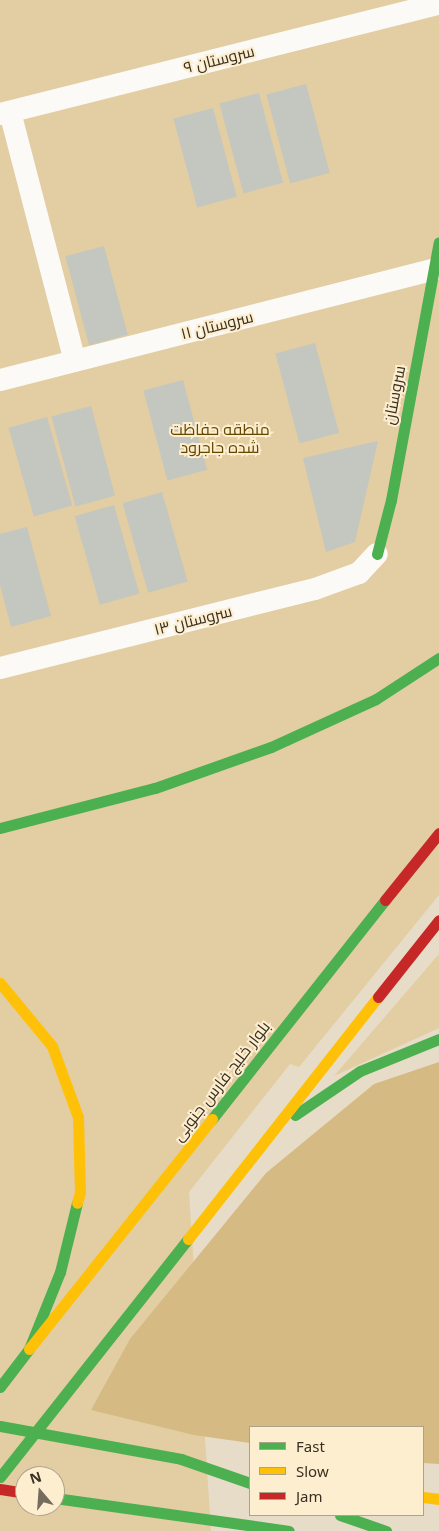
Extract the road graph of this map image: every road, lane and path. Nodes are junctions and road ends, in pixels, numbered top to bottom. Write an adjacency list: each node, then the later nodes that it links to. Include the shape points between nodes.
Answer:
1 (439, 4): 2 (street, سروستان ۹)
2 (5, 113): 5 (street)
3 (439, 242): 4 (main road, سروستان)
4 (437, 269): 5 (street, سروستان ۱۱); 7 (main road, سروستان, via 391,500)
5 (75, 361): 6 (street, سروستان ۱۱)
6 (0, 380)
7 (377, 554): 9 (street, سروستان ۱۳, via 359,573 315,589)
8 (439, 658): 10 (main road, via 376,699 271,747 155,788)
9 (0, 668)
10 (0, 828)
11 (439, 833): 16 (main road, بلوار خلیج فارس جنوبی)
12 (439, 920): 15 (main road)
13 (0, 983): 16 (main road, via 52,1046 78,1117 80,1192 60,1272)
14 (439, 1039): 15 (main road, via 360,1071)
15 (273, 1130): 21 (main road)
16 (29, 1349): 17 (main road)
17 (0, 1387)
18 (0, 1426): 19 (main road)
19 (181, 1459): 20 (main road); 22 (main road)
20 (249, 1470)
21 (0, 1477)
22 (249, 1483)
23 (0, 1489): 24 (main road)
24 (15, 1491)
25 (424, 1497): 27 (main road)
26 (65, 1499): 29 (main road)
27 (439, 1499)
28 (343, 1516): 30 (main road)
29 (289, 1531)
30 (386, 1531)

